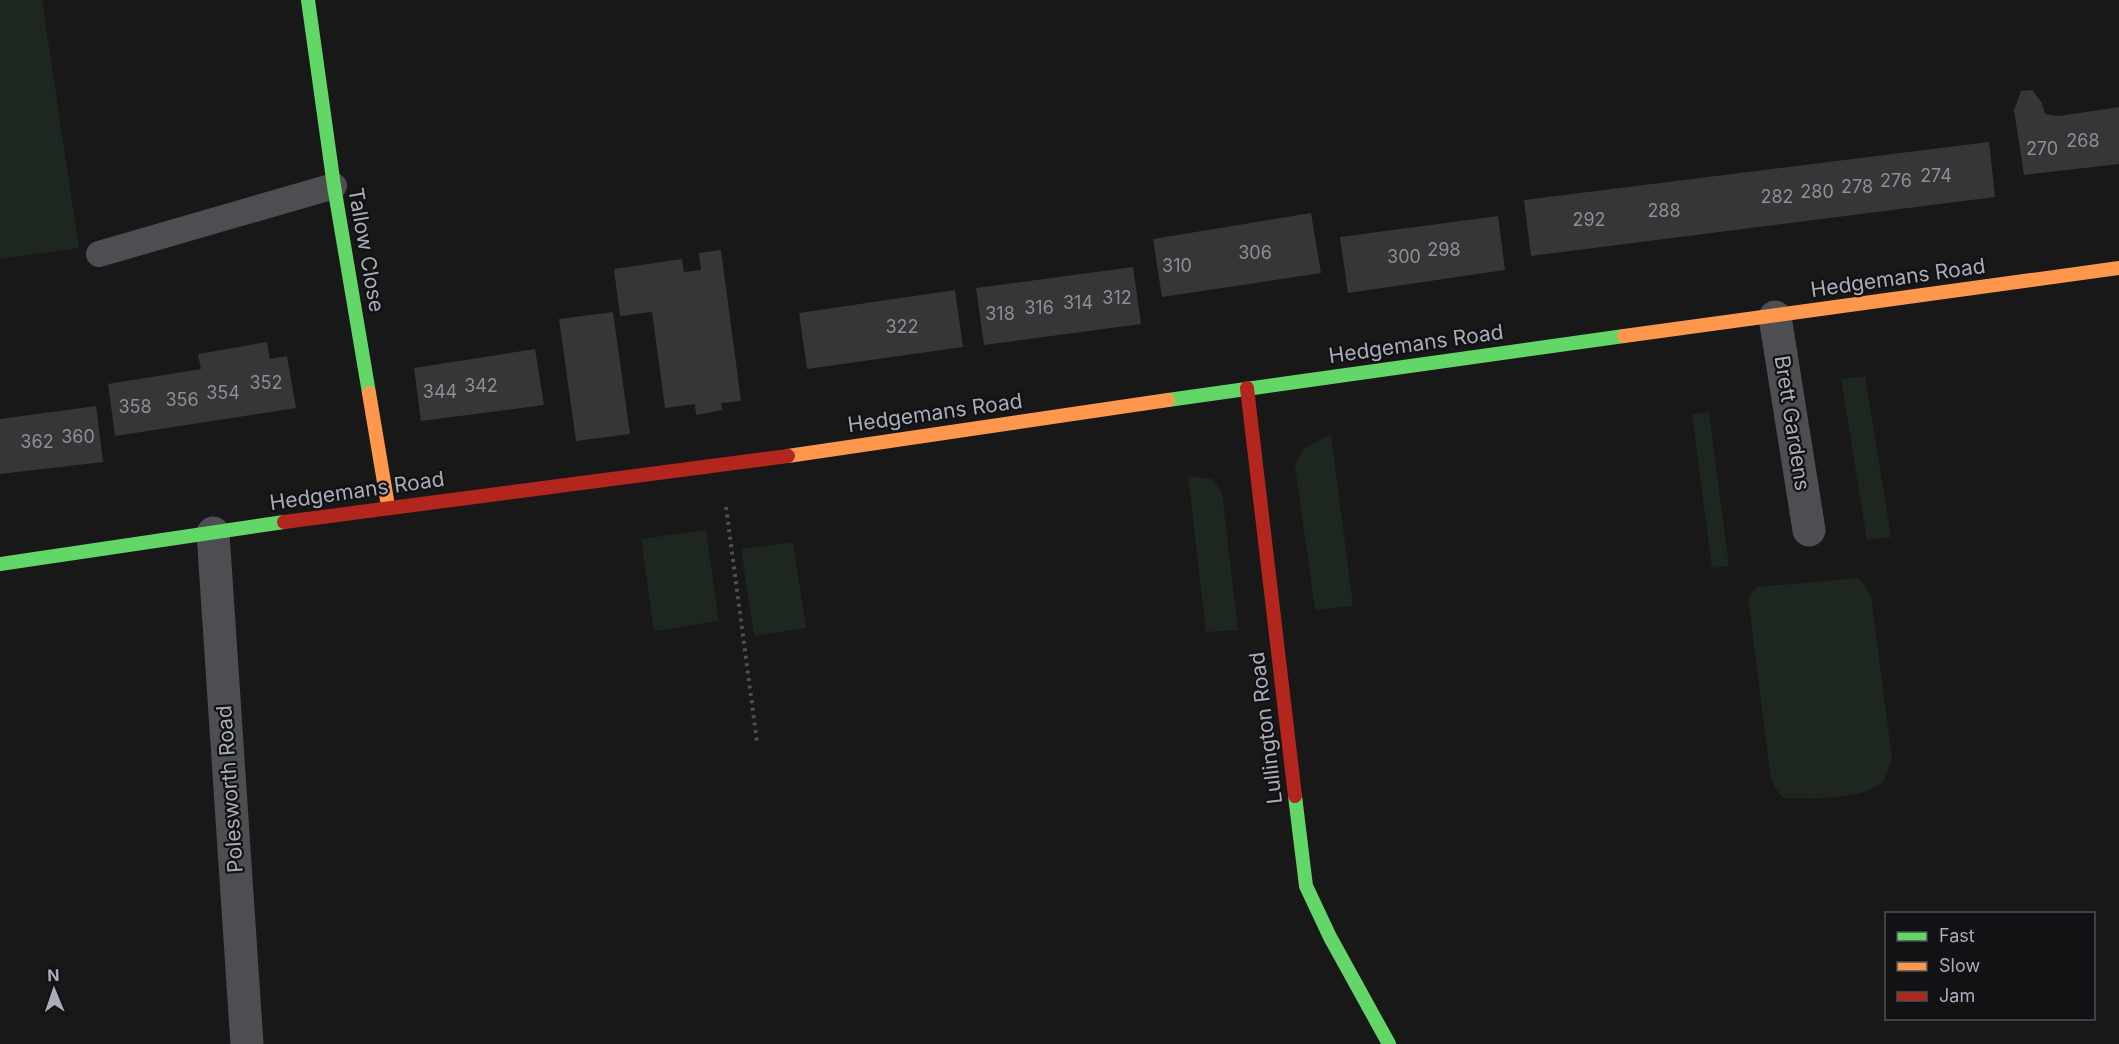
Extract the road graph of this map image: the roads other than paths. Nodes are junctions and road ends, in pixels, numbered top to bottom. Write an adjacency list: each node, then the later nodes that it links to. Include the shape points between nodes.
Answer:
1 (308, 0): 2 (street, Tallow Close)
2 (334, 186): 3 (lane); 7 (street, Tallow Close)
3 (99, 254)
4 (2119, 268): 5 (street, Hedgemans Road)
5 (1775, 317): 6 (street, Hedgemans Road); 8 (street, Brett Gardens)
6 (1246, 388): 7 (street, Hedgemans Road, via 720,466); 12 (street, Lullington Road, via 1306,886)
7 (388, 506): 9 (street, Hedgemans Road)
8 (1809, 530)
9 (213, 533): 10 (street, Hedgemans Road); 11 (street, Polesworth Road)
10 (0, 564)
11 (247, 1044)
12 (1389, 1044)

